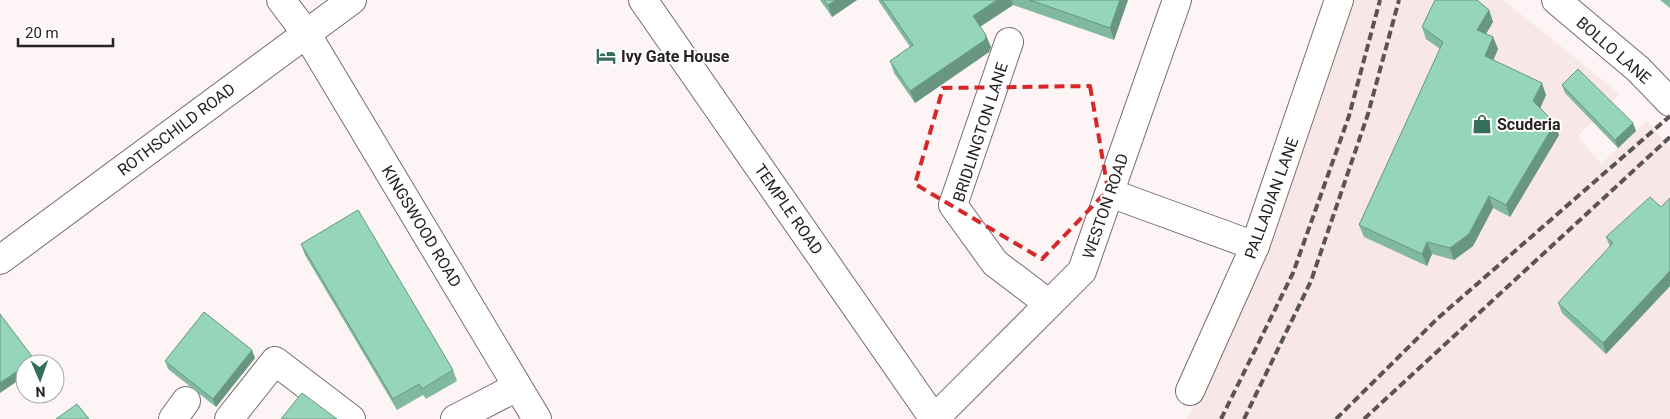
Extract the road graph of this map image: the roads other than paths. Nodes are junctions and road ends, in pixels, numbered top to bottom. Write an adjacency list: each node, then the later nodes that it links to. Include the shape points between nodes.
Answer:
1 (282, 0): 7 (street, KINGSWOOD ROAD)
2 (352, 0): 7 (street, ROTHSCHILD ROAD)
3 (643, 0): 20 (street, TEMPLE ROAD)
4 (1176, 0): 10 (street, WESTON ROAD)
5 (1339, 0): 11 (street, PALLADIAN LANE)
6 (1556, 0): 9 (street, BOLLO LANE, via 1638,69)
7 (306, 33): 12 (street, ROTHSCHILD ROAD); 14 (street, KINGSWOOD ROAD)
8 (1009, 42): 13 (street, BRIDLINGTON LANE, via 953,205 995,263)
9 (1670, 102)
10 (1110, 194): 11 (street); 13 (street, WESTON ROAD, via 1082,271)
11 (1255, 246): 15 (street, PALLADIAN LANE)
12 (0, 260)
13 (1049, 304): 20 (street, WESTON ROAD)
14 (517, 386): 18 (street); 19 (street, KINGSWOOD ROAD)
15 (1190, 391)
16 (229, 419): 17 (street, via 275,362)
17 (351, 419)
18 (455, 419)
19 (537, 419)
20 (934, 419)

